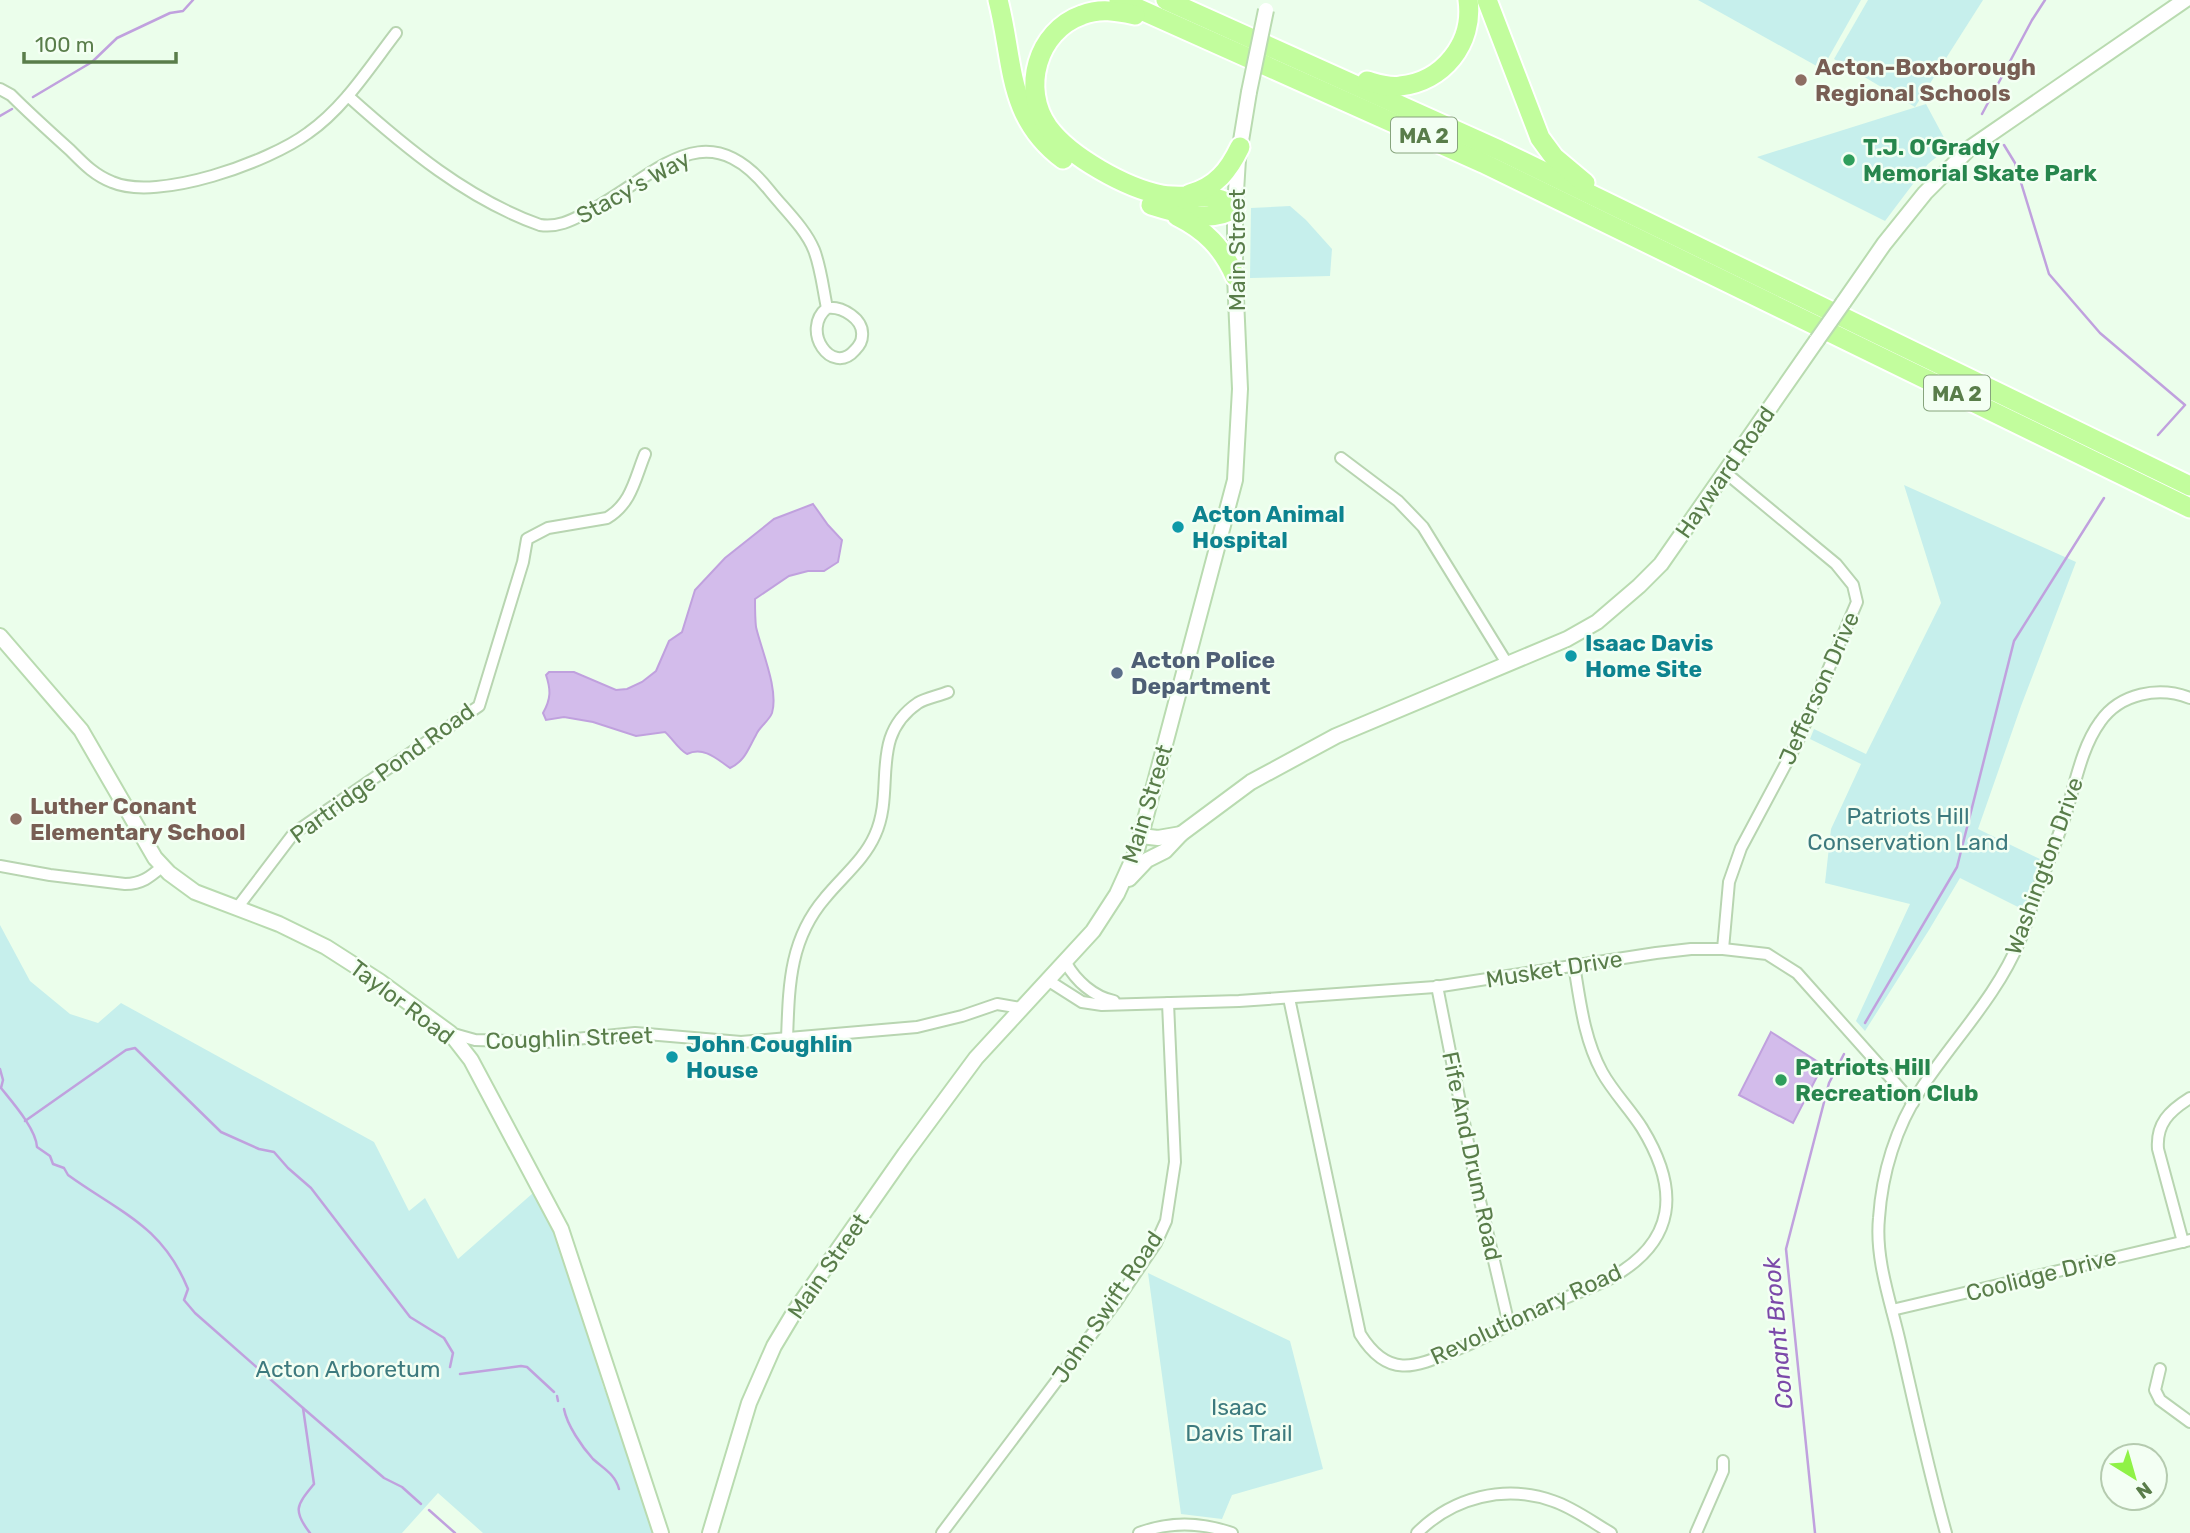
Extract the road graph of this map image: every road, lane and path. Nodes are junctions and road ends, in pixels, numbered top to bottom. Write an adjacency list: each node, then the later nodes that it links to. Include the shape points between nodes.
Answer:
1 (998, 0): 15 (highway, via 1015,90 1034,131 1081,171)
2 (1119, 0): 8 (highway, MA 2)
3 (1166, 0): 10 (highway, MA 2)
4 (1468, 0): 10 (highway, via 1462,43 1449,62 1427,79 1390,86)
5 (1487, 0): 17 (highway, via 1546,148 1563,167)
6 (2185, 0): 22 (street, Hayward Road, bridge, via 1956,160 1905,217)
7 (1267, 5): 13 (street, Main Street, bridge)
8 (1178, 26): 14 (highway, via 1114,11 1083,15 1051,37 1038,60 1035,78 1041,114 1067,146 1131,184); 24 (highway, MA 2, via 1483,163)
9 (396, 33): 12 (street)
10 (1320, 68): 17 (highway, MA 2)
11 (0, 89): 12 (street, via 93,173 136,188 190,182 259,158 309,133)
12 (348, 96): 19 (street, Stacy's Way, via 459,186 540,225 569,222 689,153 726,153 757,175 808,238)
13 (1240, 147): 14 (highway, via 1215,183); 16 (street, Main Street)
14 (1177, 196): 16 (highway, via 1221,200)
15 (1151, 205): 16 (highway, via 1199,215 1225,214); 18 (highway, via 1208,235)
16 (1235, 208): 18 (street, Main Street)
17 (1619, 209): 23 (highway, MA 2)
18 (1235, 276): 30 (street, Main Street, via 1240,389 1235,480)
19 (827, 308): 19 (street, Stacy's Way, via 818,319 818,343 833,357 843,358 858,347 863,331 848,313)
20 (645, 454): 35 (street, Partridge Pond Road, via 625,505 615,513 548,527 527,539 479,706 294,833)
21 (1341, 458): 26 (street, via 1398,501 1423,527)
22 (1726, 473): 26 (street, Hayward Road, via 1661,564 1625,599 1577,634); 36 (street, Jefferson Drive, via 1836,564 1853,585 1857,602 1797,743 1741,848 1729,882)
23 (2190, 486)
24 (2190, 508)
25 (0, 636): 33 (street, Taylor Road, via 81,730)
26 (1508, 665): 29 (street, Hayward Road, via 1336,736 1251,782)
27 (948, 692): 46 (street, via 918,703 893,729 885,755 885,796 875,835 856,866 808,919 790,971)
28 (2190, 698): 48 (street, Washington Drive, via 2144,693 2099,722 2020,940 1984,1005)
29 (1181, 834): 30 (street); 31 (street, Hayward Road)
30 (1139, 843): 31 (street, via 1142,854); 34 (street, Main Street)
31 (1157, 854): 34 (street, Hayward Road, via 1142,863)
32 (0, 866): 33 (street, via 137,884)
33 (163, 866): 35 (street, Taylor Road, via 195,892)
34 (1117, 894): 37 (street, Main Street)
35 (237, 908): 45 (street, Taylor Road, via 326,947)
36 (1723, 949): 38 (street, Musket Drive); 48 (street, Musket Drive, via 1767,954 1797,973)
37 (1066, 963): 39 (street, Main Street); 43 (street, Musket Drive, via 1087,988 1108,1000)
38 (1574, 965): 40 (street, Musket Drive); 51 (street, Revolutionary Road, via 1580,1006 1597,1062 1642,1128 1664,1173 1668,1206 1656,1237 1628,1267)
39 (1049, 981): 43 (street, Musket Drive, via 1082,1002); 44 (street, Main Street)
40 (1437, 986): 41 (street, Musket Drive); 51 (street, Fife And Drum Road)
41 (1289, 998): 42 (street, Musket Drive); 51 (street, Revolutionary Road, via 1349,1290 1366,1343 1387,1363 1410,1366)
42 (1168, 1003): 43 (street, Musket Drive); 57 (street, John Swift Road, via 1175,1163 1166,1221 1116,1302)
43 (1131, 1004)
44 (1021, 1008): 46 (street, Coughlin Street, via 997,1004 917,1027); 56 (street, Main Street, via 930,1120 774,1346 749,1403)
45 (450, 1033): 46 (street, Coughlin Street, via 475,1040 533,1042 635,1033 741,1042); 55 (street, Taylor Road, via 490,1091 561,1229)
46 (787, 1039)
47 (2190, 1098): 49 (street, via 2166,1116 2157,1137)
48 (1913, 1102): 50 (street, Washington Drive, via 1889,1160 1878,1222)
49 (2186, 1241): 50 (street, Coolidge Drive)
50 (1892, 1310): 63 (street, Washington Drive)
51 (1509, 1325)
52 (2160, 1369): 53 (street, via 2155,1390 2160,1400)
53 (2190, 1422)
54 (1723, 1461): 62 (street, via 1723,1471)
55 (661, 1533)
56 (710, 1533)
57 (942, 1533)
58 (1139, 1533): 59 (street, via 1161,1525 1192,1524)
59 (1232, 1533)
60 (1417, 1533): 61 (street, via 1467,1500 1521,1493 1556,1502)
61 (1611, 1533)
62 (1696, 1533)
63 (1946, 1533)

